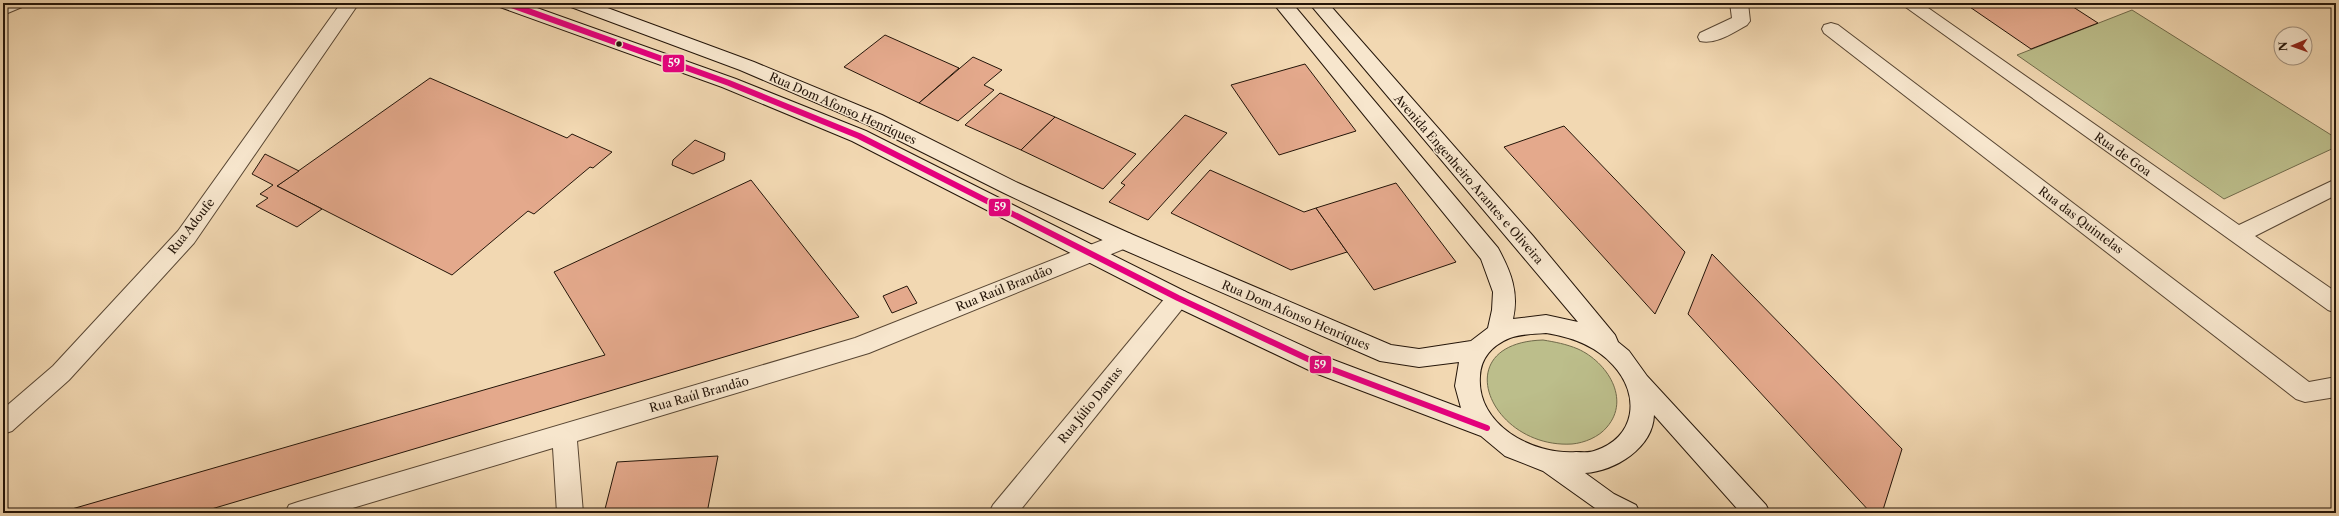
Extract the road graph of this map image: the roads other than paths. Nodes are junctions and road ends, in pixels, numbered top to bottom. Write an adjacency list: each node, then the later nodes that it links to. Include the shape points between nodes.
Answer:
1 (16, 3): 9 (street)
2 (350, 3): 23 (street, Rua Adoufe, via 186,237 61,373)
3 (506, 3): 15 (street, Rua Dom Afonso Henriques, via 729,83 859,136)
4 (577, 3): 14 (street, Rua Dom Afonso Henriques, via 747,66 875,120)
5 (1282, 3): 18 (street, via 1490,254 1502,276 1506,306)
6 (1318, 3): 20 (street, Avenida Engenheiro Arantes e Oliveira, via 1525,242)
7 (1738, 3): 11 (street, via 1741,21)
8 (1909, 3): 13 (street, Rua de Goa)
9 (3, 10)
10 (1831, 29): 22 (street, Rua das Quintelas, via 2305,392)
11 (1707, 37)
12 (2336, 186): 13 (street)
13 (2238, 235): 17 (street, Rua de Goa)
14 (1123, 240): 15 (street); 19 (street, Rua Dom Afonso Henriques, via 1388,354 1418,358)
15 (1092, 253): 16 (street, Rua Dom Afonso Henriques); 25 (street, Rua Raúl Brandão, via 861,346)
16 (1178, 298): 24 (street, Rua Dom Afonso Henriques, via 1323,366); 29 (street, Rua Júlio Dantas)
17 (2336, 304)
18 (1498, 332): 19 (street, Rua Dom Afonso Henriques); 20 (street, Rua Dom Afonso Henriques, via 1520,325 1546,324 1572,329 1598,340)
19 (1476, 350): 24 (street, Rua Dom Afonso Henriques, via 1468,368 1467,387 1474,408)
20 (1619, 356): 21 (street, Rua Dom Afonso Henriques)
21 (1638, 382): 26 (street, Rua Dom Afonso Henriques, via 1644,405 1641,427 1628,446 1607,459 1580,465); 31 (street, Rua Dom Afonso Henriques)
22 (2336, 387)
23 (3, 424)
24 (1487, 428): 26 (street, Rua Dom Afonso Henriques, via 1505,443 1526,455)
25 (564, 434): 27 (street, Rua Raúl Brandão); 28 (street)
26 (1550, 463): 30 (street, Rua Dom Afonso Henriques, via 1605,502)
27 (298, 513)
28 (570, 513)
29 (1002, 513)
30 (1627, 513)
31 (1757, 513)

